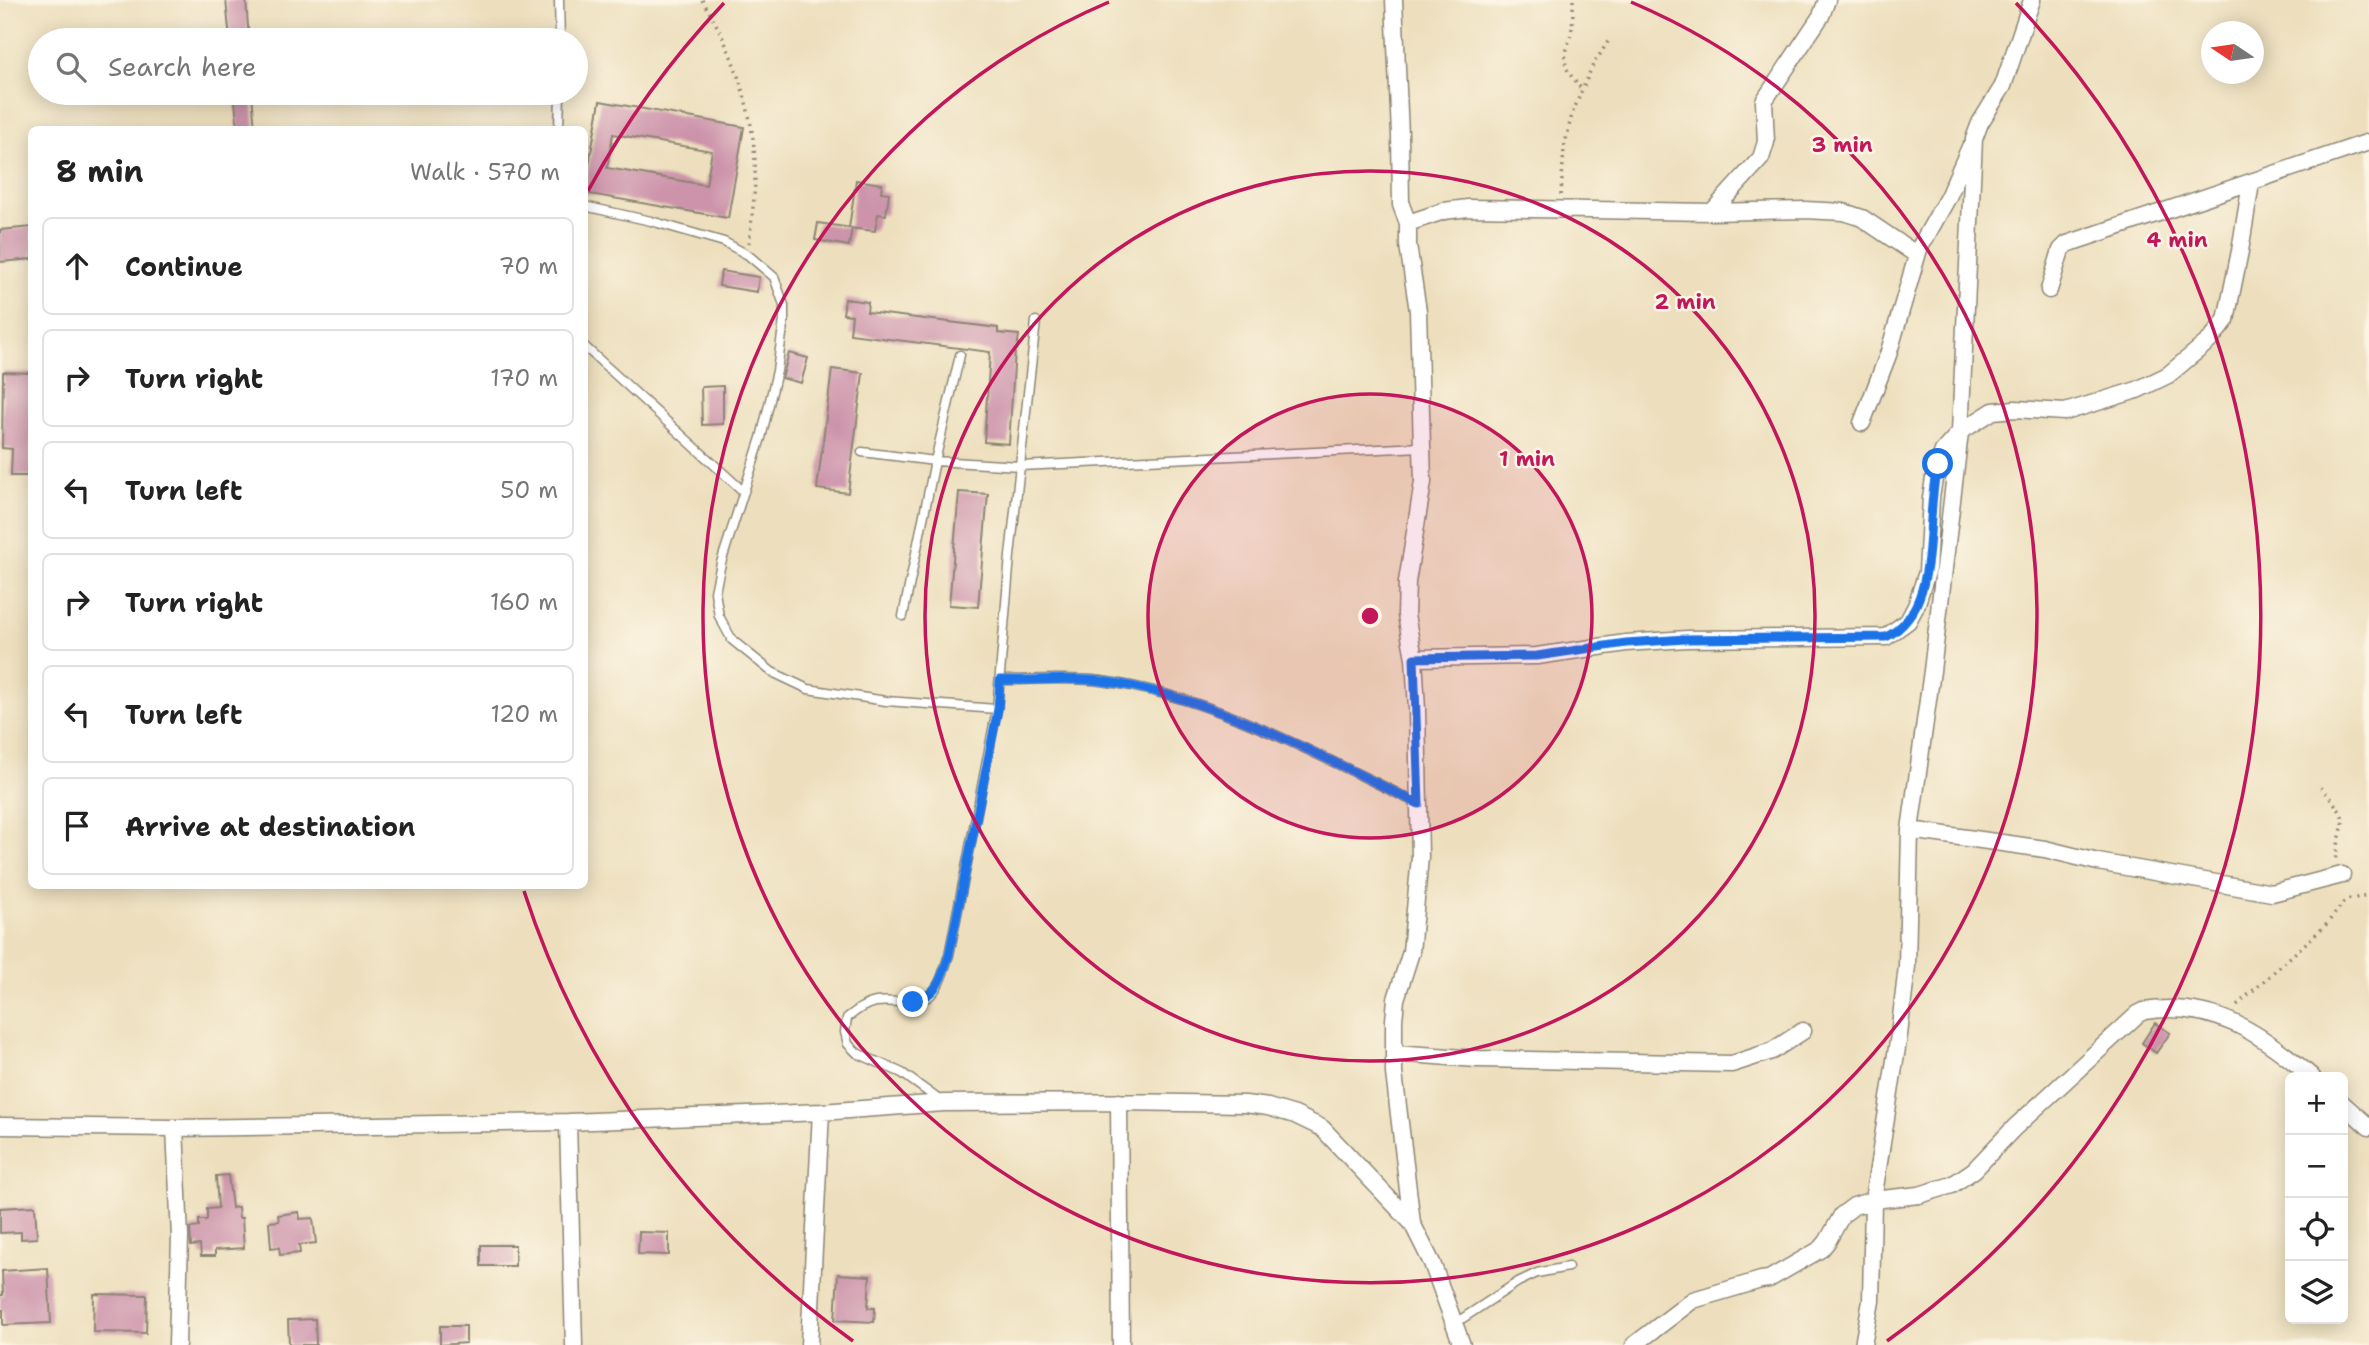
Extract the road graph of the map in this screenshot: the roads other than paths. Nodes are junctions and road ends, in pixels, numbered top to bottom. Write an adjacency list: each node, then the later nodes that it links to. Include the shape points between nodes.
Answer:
1 (559, 0): 5 (lane)
2 (1394, 0): 13 (street, via 1401,205)
3 (1827, 0): 12 (street, via 1799,51 1767,93 1763,107 1766,142 1761,158)
4 (2032, 0): 8 (street, via 2003,86)
5 (560, 28)
6 (560, 105): 7 (lane)
7 (559, 126)
8 (1974, 139): 14 (street); 20 (street)
9 (2369, 142): 10 (street)
10 (2251, 183): 15 (street, via 2067,244); 20 (street, via 2226,320 2210,340 2168,375 2137,390 2065,412 1993,411)
11 (588, 207): 25 (lane, via 712,239 748,255 774,277 784,305 777,372)
12 (1712, 212): 13 (street, via 1468,208); 14 (street, via 1844,212 1862,218)
13 (1408, 223): 21 (street, via 1418,311)
14 (1917, 255): 19 (street, via 1888,355)
15 (2049, 290)
16 (1036, 321): 24 (lane)
17 (588, 350): 25 (lane)
18 (960, 355): 23 (lane)
19 (1862, 423)
20 (1959, 432): 27 (street, via 1943,451 1934,478 1927,572 1916,606 1908,621 1886,637 1686,639 1537,656); 31 (street)
21 (1422, 447): 24 (lane); 27 (street, via 1421,499 1407,582 1406,615)
22 (862, 452): 23 (lane)
23 (934, 461): 24 (lane); 26 (lane)
24 (1020, 466): 28 (lane)
25 (744, 492): 29 (lane, via 715,592 719,616 732,640 772,672 808,689 886,701)
26 (903, 616)
27 (1414, 658): 30 (street)
28 (1000, 680): 29 (lane); 30 (lane, via 1099,681 1181,698 1298,745)
29 (998, 709): 37 (lane, via 949,955 934,992 913,1002 877,1002 857,1010 848,1018 845,1032 857,1053 902,1073)
30 (1419, 804): 34 (street, via 1415,925 1396,999)
31 (1910, 830): 32 (street, via 2045,849 2272,893); 44 (street, via 1906,980)
32 (2342, 875)
33 (1803, 1031): 34 (street, via 1772,1051 1732,1064)
34 (1395, 1054): 45 (street)
35 (2306, 1072): 44 (street, via 2244,1025 2198,1010 2138,1014 1974,1170 1952,1185 1920,1195)
36 (1119, 1102): 37 (street); 45 (street, via 1245,1104 1295,1115 1322,1128); 51 (street)
37 (944, 1104): 39 (street)
38 (2348, 1108): 42 (street)
39 (821, 1112): 40 (street); 50 (street)
40 (568, 1122): 43 (street); 49 (street)
41 (0, 1126): 43 (street)
42 (2369, 1127)
43 (175, 1128): 48 (street, via 180,1237)
44 (1873, 1200): 53 (street, via 1847,1211 1821,1249 1778,1275 1693,1300); 54 (street, via 1871,1301)
45 (1412, 1223): 47 (street)
46 (1568, 1267): 47 (lane, via 1518,1282)
47 (1454, 1324): 52 (street)
48 (177, 1345)
49 (574, 1345)
50 (809, 1345)
51 (1121, 1345)
52 (1462, 1345)
53 (1634, 1345)
54 (1863, 1345)

